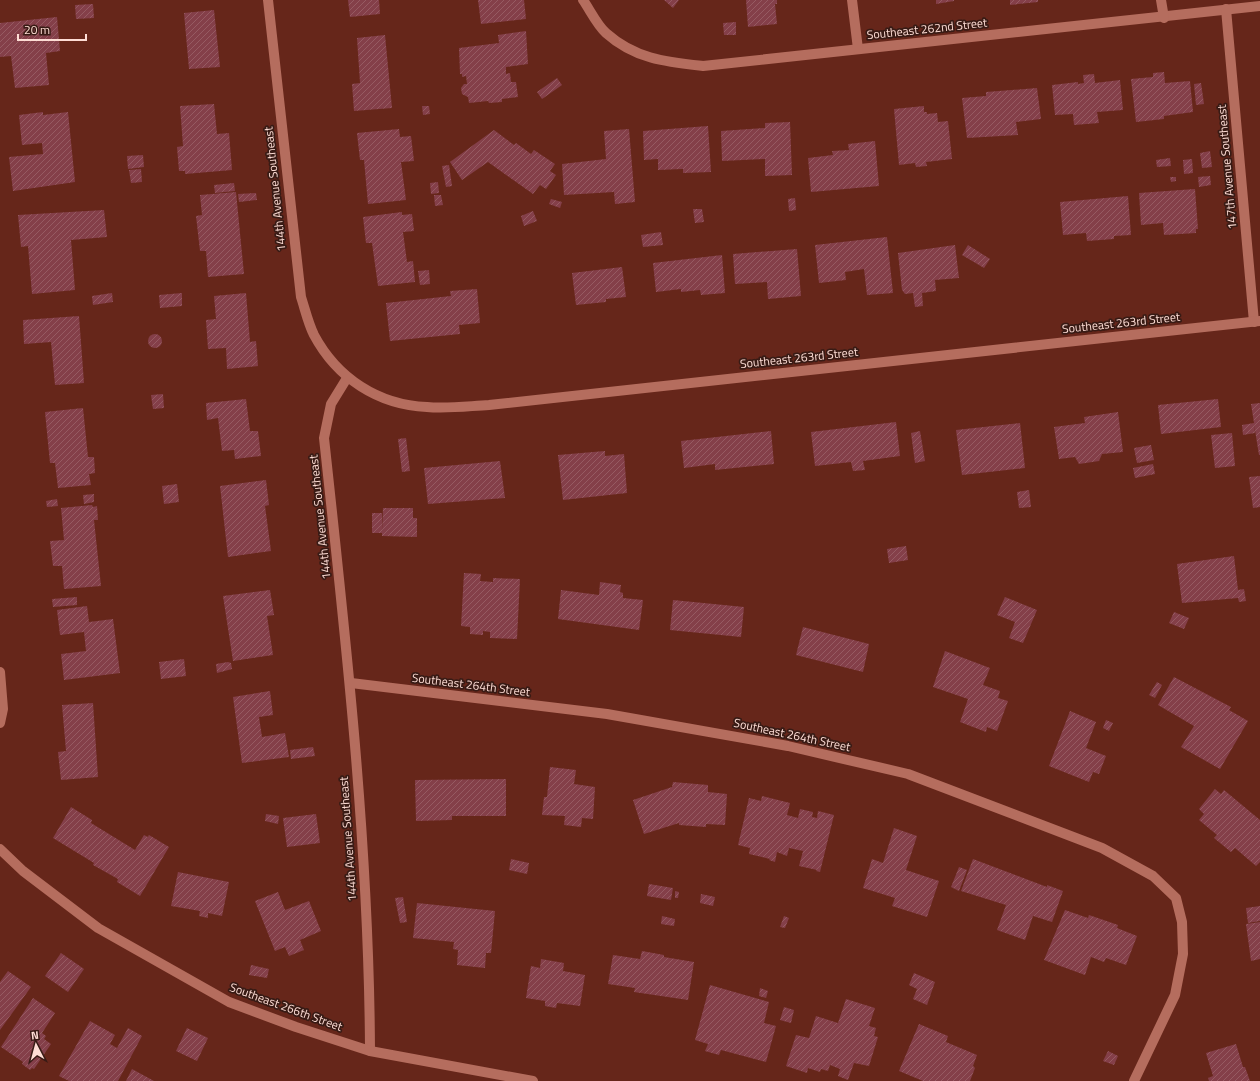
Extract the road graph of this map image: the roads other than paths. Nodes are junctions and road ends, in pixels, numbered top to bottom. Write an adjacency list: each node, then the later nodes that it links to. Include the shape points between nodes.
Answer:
1 (268, 0): 10 (street, 144th Avenue Southeast, via 301,297 314,334 329,358)
2 (584, 0): 8 (street, Southeast 262nd Street, via 605,32 629,50 658,61 703,66)
3 (852, 0): 8 (street)
4 (1161, 0): 7 (street)
5 (1260, 6): 6 (street, Southeast 262nd Street)
6 (1226, 9): 7 (street, Southeast 262nd Street); 9 (street, 147th Avenue Southeast)
7 (1164, 18): 8 (street, Southeast 262nd Street)
8 (858, 49)
9 (1257, 321): 10 (street, Southeast 263rd Street, via 489,405 427,408 384,399)
10 (347, 378): 12 (street, 144th Avenue Southeast, via 331,404 324,438)
11 (0, 672): 13 (street, via 3,709)
12 (351, 683): 15 (street, 144th Avenue Southeast, via 370,971); 17 (street, Southeast 264th Street, via 607,714 788,746 908,774 1102,848 1153,876 1176,898 1182,922 1183,954 1175,995)
13 (0, 723)
14 (0, 849): 15 (street, Southeast 266th Street, via 22,871 98,928 229,1002 296,1027)
15 (370, 1050): 16 (street, Southeast 266th Street)
16 (534, 1081)
17 (1134, 1081)

